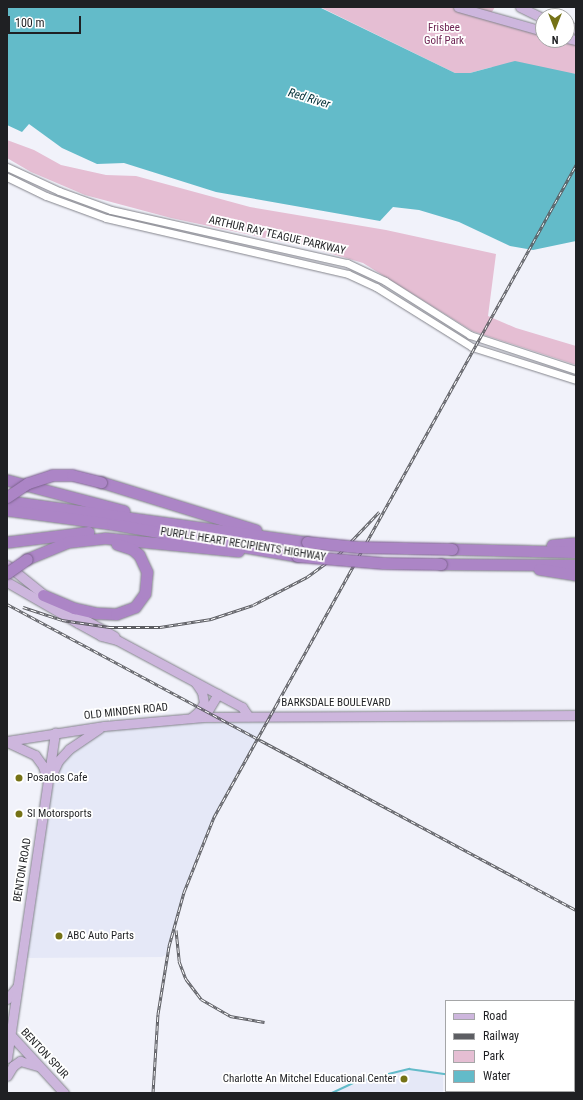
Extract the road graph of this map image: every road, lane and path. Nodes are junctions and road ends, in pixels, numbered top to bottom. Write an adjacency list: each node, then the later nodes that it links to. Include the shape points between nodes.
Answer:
1 (458, 7): 5 (main road)
2 (475, 7): 5 (main road)
3 (520, 7): 4 (main road)
4 (535, 14)
5 (520, 25): 6 (main road)
6 (535, 30)
7 (7, 166): 9 (street, ARTHUR RAY TEAGUE PARKWAY, via 59,191 111,210 347,263 385,281 470,335)
8 (7, 177): 10 (street, ARTHUR RAY TEAGUE PARKWAY, via 46,196 111,220 348,274 382,290 468,345)
9 (576, 370)
10 (576, 380)
11 (7, 480): 13 (highway)
12 (10, 504): 13 (highway, PURPLE HEART RECIPIENTS HIGHWAY); 15 (highway, bridge, via 28,482 52,475 72,475 208,517); 21 (highway, PURPLE HEART RECIPIENTS HIGHWAY)
13 (162, 523): 15 (highway, PURPLE HEART RECIPIENTS HIGHWAY)
14 (7, 542): 17 (highway, via 100,532)
15 (303, 542): 19 (highway, PURPLE HEART RECIPIENTS HIGHWAY, bridge, via 373,547)
16 (576, 543): 19 (highway)
17 (194, 547): 18 (highway, via 105,538 68,542); 21 (highway)
18 (53, 548): 25 (highway, bridge, via 27,559); 28 (highway, via 107,544 124,546 132,549 144,562 148,583 145,593 135,607 116,614 84,611)
19 (494, 550): 20 (highway, PURPLE HEART RECIPIENTS HIGHWAY)
20 (576, 552)
21 (297, 556): 22 (highway, PURPLE HEART RECIPIENTS HIGHWAY, bridge, via 383,563)
22 (518, 564): 24 (highway, PURPLE HEART RECIPIENTS HIGHWAY); 26 (highway)
23 (7, 565): 28 (main road)
24 (576, 565)
25 (7, 573)
26 (576, 575)
27 (7, 582): 29 (main road, via 101,636)
28 (43, 595): 29 (main road)
29 (117, 640): 30 (main road)
30 (194, 681): 31 (main road); 35 (main road, via 202,692 204,703)
31 (218, 694): 33 (main road, via 242,707); 34 (main road)
32 (576, 715): 33 (main road, BARKSDALE BOULEVARD)
33 (248, 716): 34 (main road, OLD MINDEN ROAD)
34 (204, 717): 35 (main road, OLD MINDEN ROAD)
35 (191, 718): 36 (main road, OLD MINDEN ROAD)
36 (104, 726): 37 (main road, OLD MINDEN ROAD); 39 (main road, via 66,752)
37 (55, 733): 38 (main road, OLD MINDEN ROAD); 39 (main road, BENTON ROAD)
38 (7, 742): 39 (main road, via 35,755 43,766)
39 (48, 783): 40 (main road, BENTON ROAD)
40 (18, 985): 41 (main road); 42 (main road, BENTON ROAD)
41 (7, 999)
42 (9, 1033): 43 (main road, BENTON ROAD); 44 (main road, BENTON SPUR)
43 (7, 1058)
44 (41, 1068): 45 (main road, via 20,1061 12,1066); 46 (main road, BENTON SPUR)
45 (7, 1076)
46 (64, 1093)

